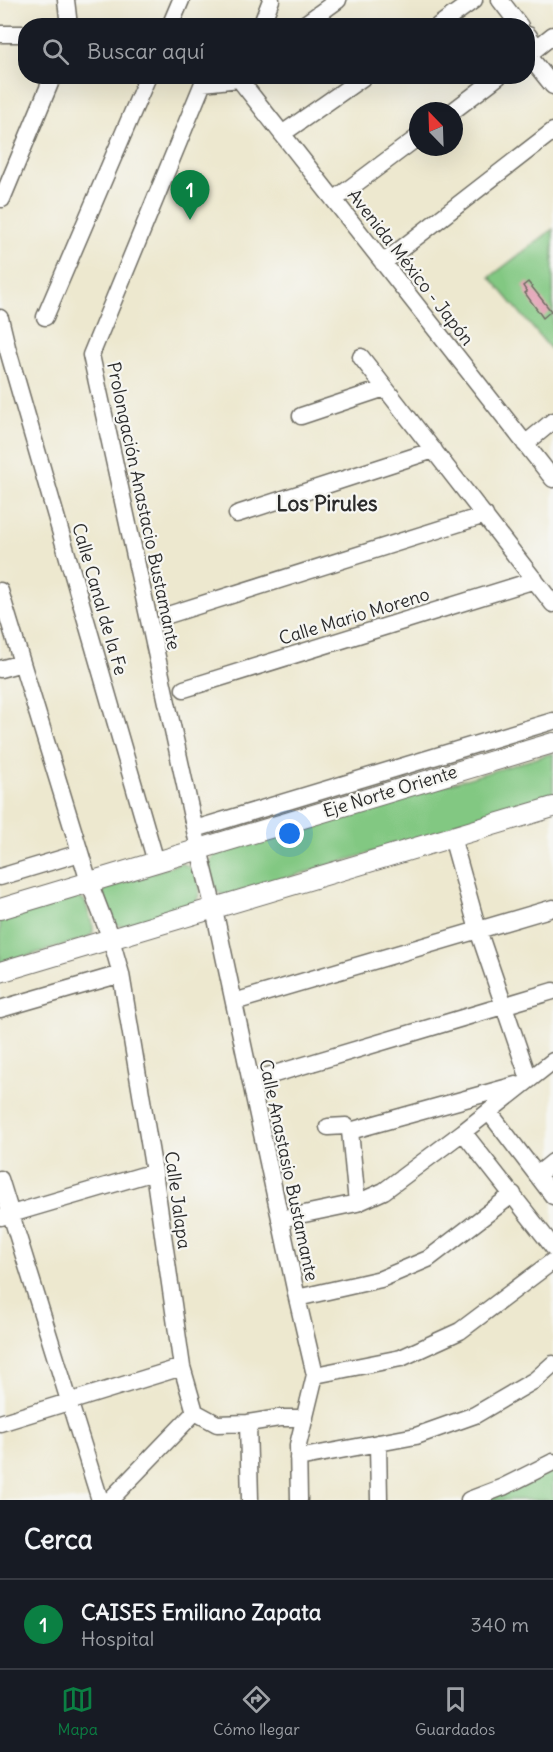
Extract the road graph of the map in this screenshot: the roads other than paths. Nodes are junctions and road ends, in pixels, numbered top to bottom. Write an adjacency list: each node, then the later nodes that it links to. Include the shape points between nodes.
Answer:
1 (66, 0): 7 (street)
2 (181, 0): 8 (street)
3 (271, 0): 9 (street)
4 (338, 0): 10 (street)
5 (474, 0): 11 (street)
6 (500, 0): 12 (street)
7 (68, 18)
8 (173, 18)
9 (264, 18)
10 (313, 18)
11 (449, 18)
12 (514, 18)
13 (0, 34): 14 (street)
14 (18, 34)
15 (553, 35): 16 (street)
16 (535, 45)
17 (535, 56): 24 (street)
18 (50, 84): 29 (street)
19 (145, 84): 32 (street)
20 (198, 84): 54 (street, Prolongación Anastacio Bustamante, via 91,355)
21 (244, 84): 27 (street, Avenida México - Japón)
22 (354, 84): 27 (street)
23 (488, 84): 25 (street)
24 (553, 86)
25 (463, 103)
26 (553, 131): 31 (street)
27 (282, 135): 30 (street, Avenida México - Japón)
28 (409, 144): 30 (street)
29 (2, 199)
30 (334, 200): 31 (street, Avenida México - Japón)
31 (383, 262): 39 (street, Avenida México - Japón)
32 (45, 317)
33 (0, 318): 34 (street, Calle Canal de la Fe)
34 (3, 348): 58 (street, Calle Canal de la Fe)
35 (361, 357): 36 (street)
36 (385, 388): 37 (street); 40 (street)
37 (301, 416)
38 (553, 422): 39 (street)
39 (525, 444): 41 (street, Avenida México - Japón)
40 (434, 450): 42 (street); 43 (street)
41 (553, 479)
42 (237, 514)
43 (485, 515): 44 (street); 47 (street)
44 (535, 580): 46 (street); 50 (street, Calle Mario Moreno)
45 (0, 591): 48 (street, Calle Jalapa)
46 (553, 604)
47 (168, 615)
48 (22, 663): 49 (street); 57 (street, Calle Jalapa)
49 (0, 669)
50 (184, 689)
51 (553, 721): 54 (street, Eje Norte Oriente)
52 (553, 743): 56 (main road, Eje Norte Oriente)
53 (553, 807): 55 (main road)
54 (195, 829): 56 (street, Prolongación Anastacio Bustamante)
55 (452, 837): 63 (main road); 64 (street)
56 (199, 849): 58 (main road, Eje Norte Oriente); 63 (street, Calle Anastasio Bustamante)
57 (80, 853): 59 (street); 60 (street, Calle Jalapa)
58 (156, 861): 60 (main road, Eje Norte Oriente)
59 (0, 878)
60 (89, 882): 62 (main road, Eje Norte Oriente); 65 (street, Calle Jalapa)
61 (553, 908): 64 (street)
62 (0, 909)
63 (214, 909): 65 (main road); 69 (street, Calle Anastasio Bustamante)
64 (478, 930): 69 (street); 70 (street)
65 (111, 939): 66 (main road); 67 (street, Calle Jalapa)
66 (0, 972)
67 (121, 974): 71 (street); 80 (street, Calle Jalapa)
68 (553, 991): 70 (street)
69 (234, 1002): 73 (street, Calle Anastasio Bustamante)
70 (502, 1006): 73 (street); 74 (street)
71 (0, 1009)
72 (553, 1061): 74 (street)
73 (251, 1081): 87 (street, Calle Anastasio Bustamante)
74 (526, 1081): 75 (street); 77 (street)
75 (489, 1112): 78 (street); 81 (street)
76 (328, 1127): 77 (street, via 346,1126)
77 (350, 1131): 85 (street)
78 (463, 1132): 83 (street); 85 (street, via 384,1191)
79 (553, 1162): 81 (street)
80 (154, 1172): 86 (street); 92 (street, Calle Jalapa)
81 (537, 1174): 84 (street)
82 (0, 1179): 86 (street)
83 (513, 1194): 88 (street); 90 (street, via 428,1259 381,1279)
84 (553, 1196)
85 (357, 1203): 87 (street)
86 (5, 1216): 94 (street)
87 (280, 1219): 90 (street, Calle Anastasio Bustamante)
88 (553, 1247)
89 (553, 1261): 93 (street, via 460,1330 401,1358)
90 (297, 1298): 93 (street, Calle Anastasio Bustamante)
91 (553, 1364): 99 (street, via 535,1380 475,1415 416,1436)
92 (182, 1367): 94 (street); 95 (street, Calle Jalapa)
93 (315, 1375): 96 (street, Calle Anastasio Bustamante)
94 (69, 1402): 97 (street); 102 (street)
95 (195, 1412): 98 (street, via 217,1424); 103 (street)
96 (304, 1418): 98 (street); 100 (street, Calle Anastasio Bustamante)
97 (0, 1423)
98 (248, 1423): 104 (street)
99 (378, 1443): 100 (street); 106 (street)
100 (298, 1458): 105 (street, Calle Anastasio Bustamante)
101 (553, 1462): 107 (street)
102 (100, 1500)
103 (110, 1500)
104 (250, 1500)
105 (299, 1500)
106 (379, 1500)
107 (469, 1500)

